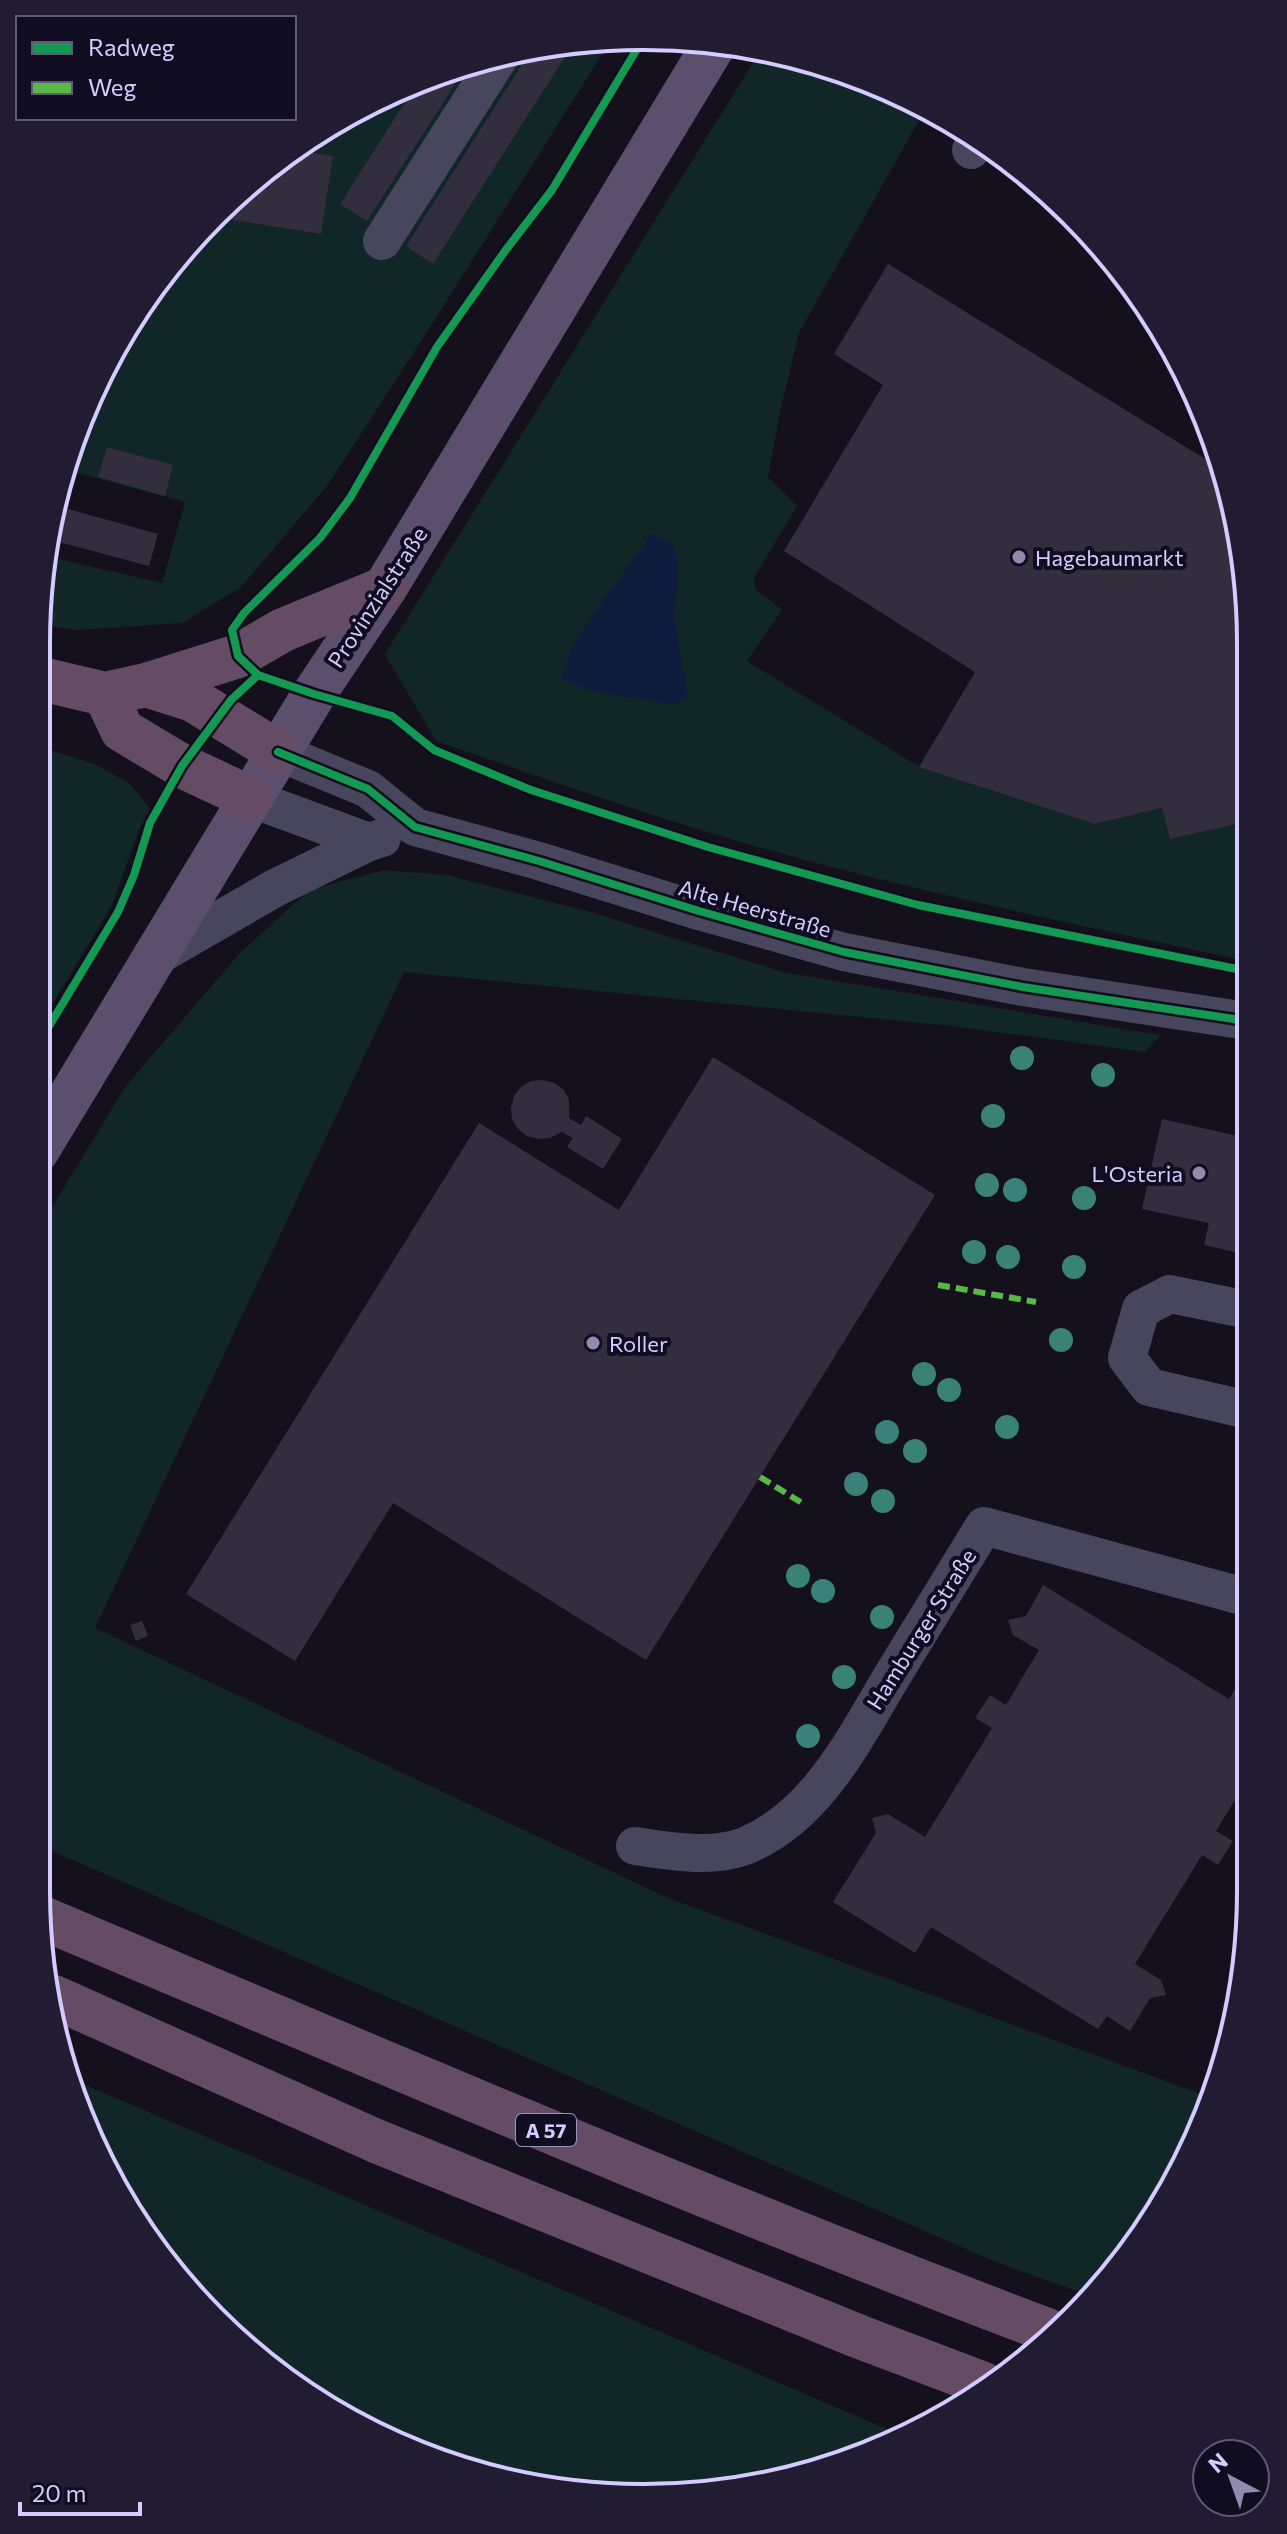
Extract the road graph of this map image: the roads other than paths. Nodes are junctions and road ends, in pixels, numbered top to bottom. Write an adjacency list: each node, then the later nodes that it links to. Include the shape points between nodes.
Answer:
1 (709, 54): 4 (main road, Provinzialstraße)
2 (491, 70): 3 (street)
3 (382, 241)
4 (385, 588): 6 (highway, via 283,630 238,656); 7 (main road, Provinzialstraße)
5 (50, 680): 6 (highway)
6 (125, 690): 7 (highway, via 193,700); 8 (highway, via 122,730)
7 (278, 752): 8 (main road, Provinzialstraße); 9 (street, Alte Heerstraße, via 368,789)
8 (250, 798): 10 (street); 11 (main road, Provinzialstraße)
9 (415, 827): 10 (street); 12 (street, Alte Heerstraße, via 844,952 1023,987)
10 (369, 842): 11 (street, via 275,888)
11 (152, 959): 13 (main road, Provinzialstraße)
12 (1237, 1019)
13 (50, 1129)
14 (1237, 1308): 15 (street, via 1170,1294 1141,1309 1127,1358 1149,1387)
15 (1237, 1407)
16 (1237, 1595): 17 (street, Hamburger Straße, via 984,1526 837,1765 805,1805 770,1834 741,1847 693,1854)
17 (635, 1846)
18 (51, 1922): 20 (highway, A 57, via 418,2078)
19 (60, 2000): 21 (highway, via 376,2141)
20 (1044, 2329)
21 (977, 2381)

